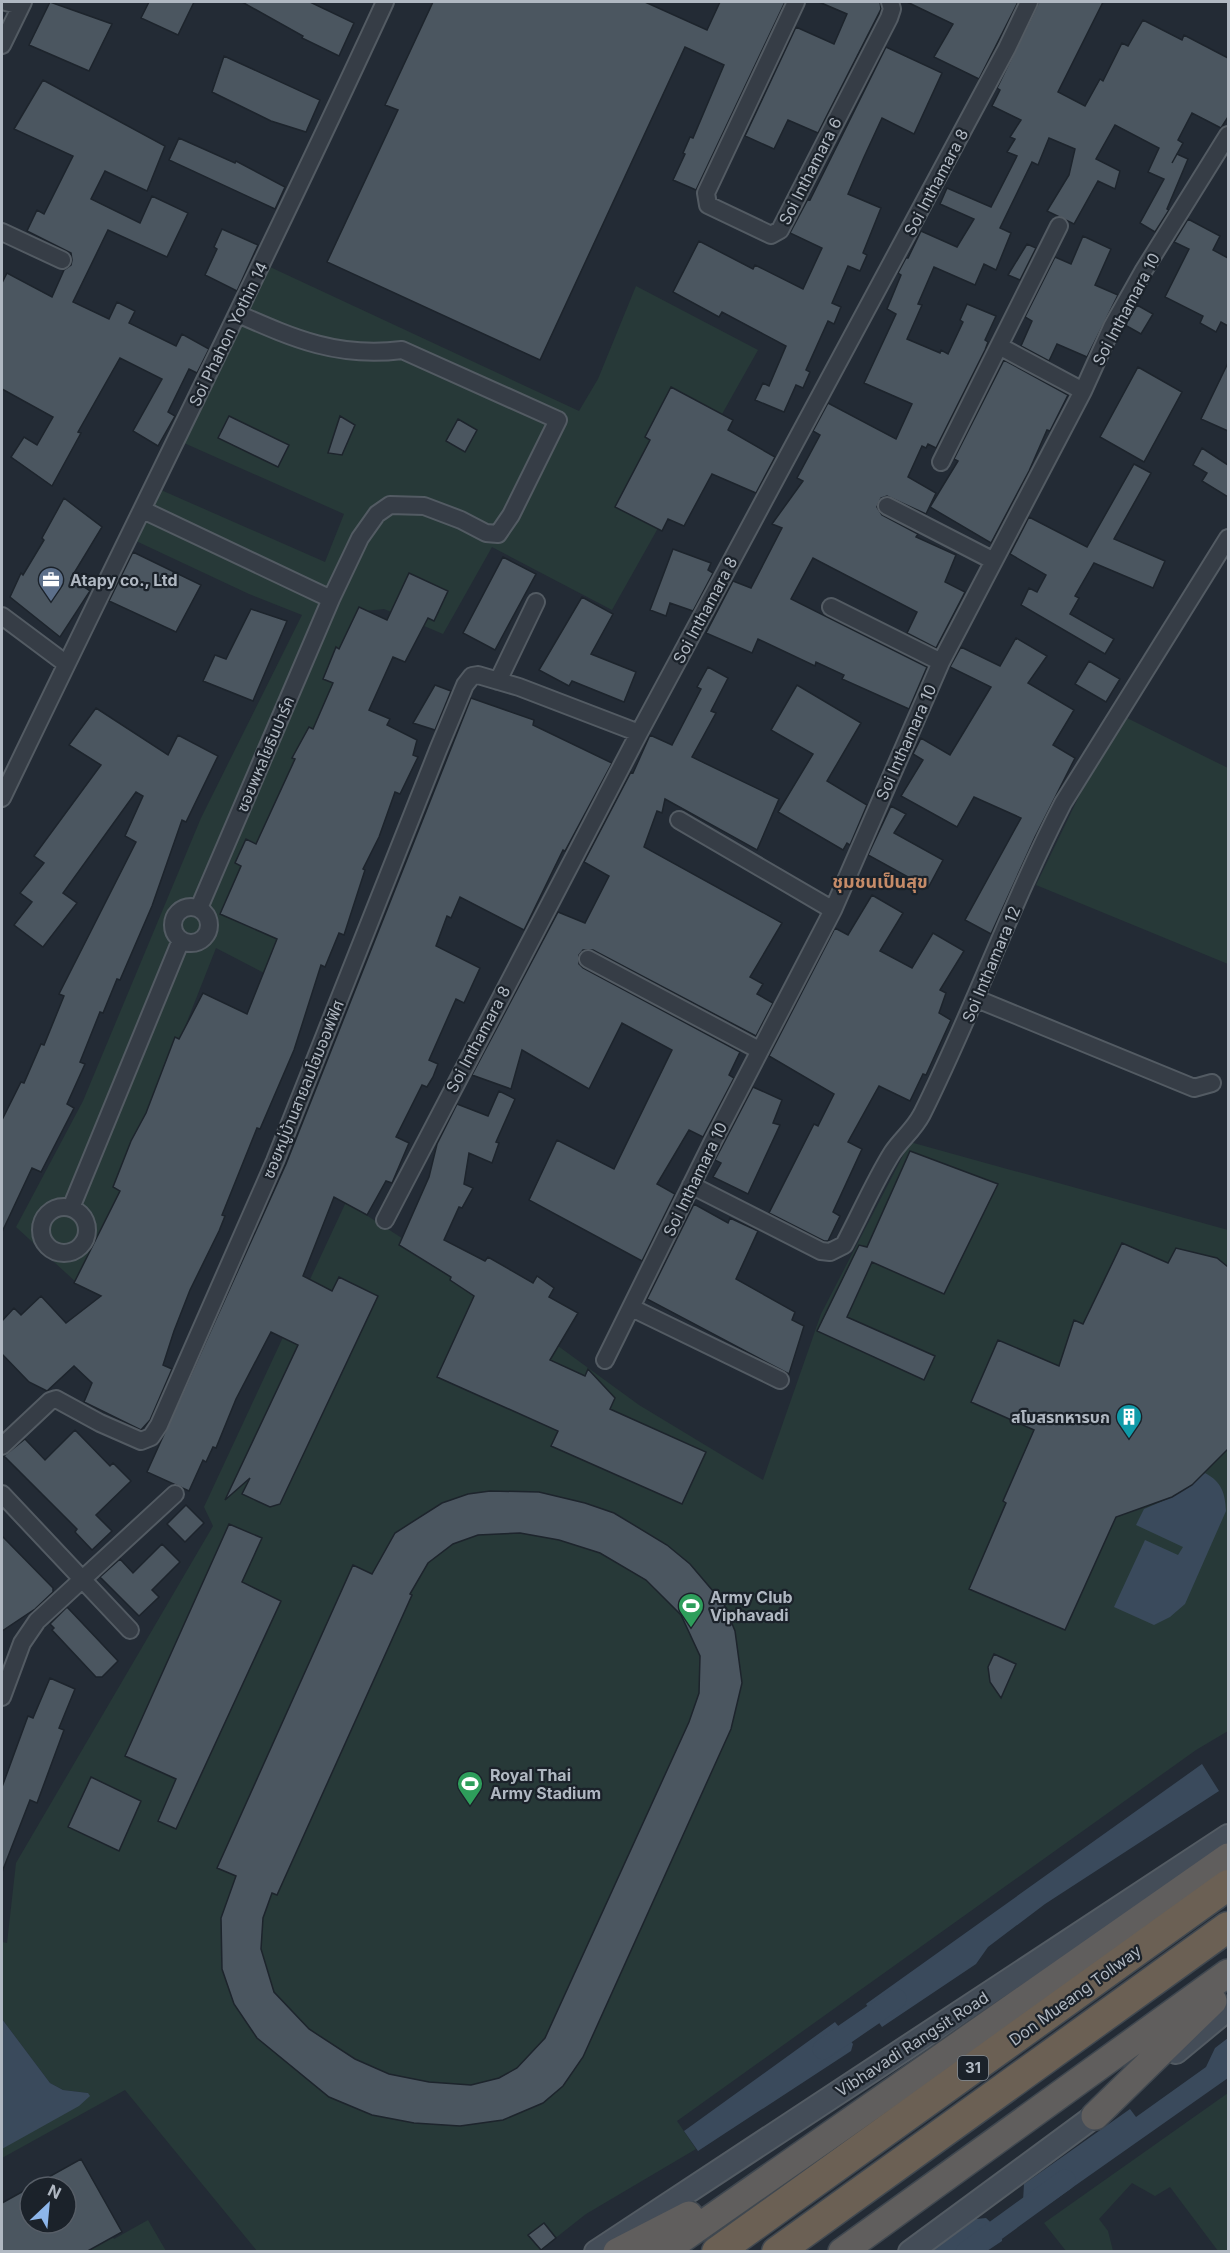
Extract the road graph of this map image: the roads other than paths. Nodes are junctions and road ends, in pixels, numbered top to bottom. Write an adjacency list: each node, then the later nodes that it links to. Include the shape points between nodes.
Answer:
1 (385, 2): 11 (street, Soi Phahon Yothin 14)
2 (796, 2): 3 (street, Soi Inthamara 6, via 706,193 708,205 771,235 780,230 878,39 892,9)
3 (890, 2)
4 (1029, 2): 26 (street, Soi Inthamara 8, via 877,295)
5 (16, 3): 6 (street)
6 (2, 45)
7 (1228, 135): 13 (street, Soi Inthamara 10, via 1144,270)
8 (1059, 226): 12 (street)
9 (2, 231): 10 (street)
10 (62, 260)
11 (238, 314): 16 (street, Soi Phahon Yothin 14); 19 (street, ซอยพหลโยธินปาร์ค, via 304,343 334,349 402,350 558,420 498,534 486,533 424,506 390,505 377,514 360,538)
12 (999, 346): 13 (street); 14 (street)
13 (1083, 391): 18 (street, Soi Inthamara 10)
14 (941, 462)
15 (887, 506): 18 (street)
16 (143, 510): 19 (street); 24 (street, Soi Phahon Yothin 14)
17 (1228, 538): 33 (street, Soi Inthamara 12, via 1063,803)
18 (994, 561): 23 (street, Soi Inthamara 10)
19 (332, 599): 29 (street, ซอยพหลโยธินปาร์ค)
20 (536, 602): 25 (street)
21 (831, 606): 23 (street)
22 (2, 616): 24 (street)
23 (941, 662): 30 (street, Soi Inthamara 10)
24 (65, 663): 27 (street, Soi Phahon Yothin 14)
25 (498, 681): 26 (street, ซอยหมู่บ้านสายลมโฮมออฟฟิศ); 42 (street, ซอยหมู่บ้านสายลมโฮมออฟฟิศ, via 478,675 465,685 275,1161 159,1425 141,1441 56,1399)
26 (639, 733): 38 (street, Soi Inthamara 8)
27 (2, 798)
28 (679, 820): 30 (street)
29 (199, 908): 31 (street, via 181,910 174,919 174,931); 31 (street, via 209,922 207,934 193,943)
30 (833, 910): 34 (street, Soi Inthamara 10)
31 (181, 940): 37 (street)
32 (588, 959): 34 (street)
33 (977, 999): 35 (street, via 1194,1088); 36 (street, Soi Inthamara 12, via 916,1125 892,1153 844,1245 837,1250 821,1251)
34 (759, 1050): 36 (street, Soi Inthamara 10)
35 (1212, 1083)
36 (691, 1185): 39 (street, Soi Inthamara 10)
37 (71, 1208)
38 (385, 1220)
39 (632, 1308): 40 (street, Soi Inthamara 10); 41 (street)
40 (605, 1360)
41 (780, 1380)
42 (2, 1446)
43 (2, 1494): 45 (street)
44 (175, 1494): 45 (street)
45 (81, 1578): 46 (street); 47 (street, via 30,1629)
46 (130, 1630)
47 (2, 1697)
48 (1228, 1836): 57 (main road, Vibhavadi Rangsit Road)
49 (1228, 1857): 56 (highway, Vibhavadi Rangsit Road / 31)
50 (1228, 1885): 60 (highway, Don Mueang Tollway / 31)
51 (1228, 1927): 61 (highway, 31)
52 (1228, 1973): 62 (highway)
53 (1228, 1986): 55 (highway)
54 (1228, 2009): 55 (main road)
55 (1095, 2116): 63 (main road)
56 (748, 2192): 58 (highway, via 707,2205); 59 (highway, Vibhavadi Rangsit Road / 31)
57 (596, 2252)
58 (617, 2252)
59 (663, 2252)
60 (717, 2252)
61 (777, 2252)
62 (842, 2252)
63 (910, 2252)

